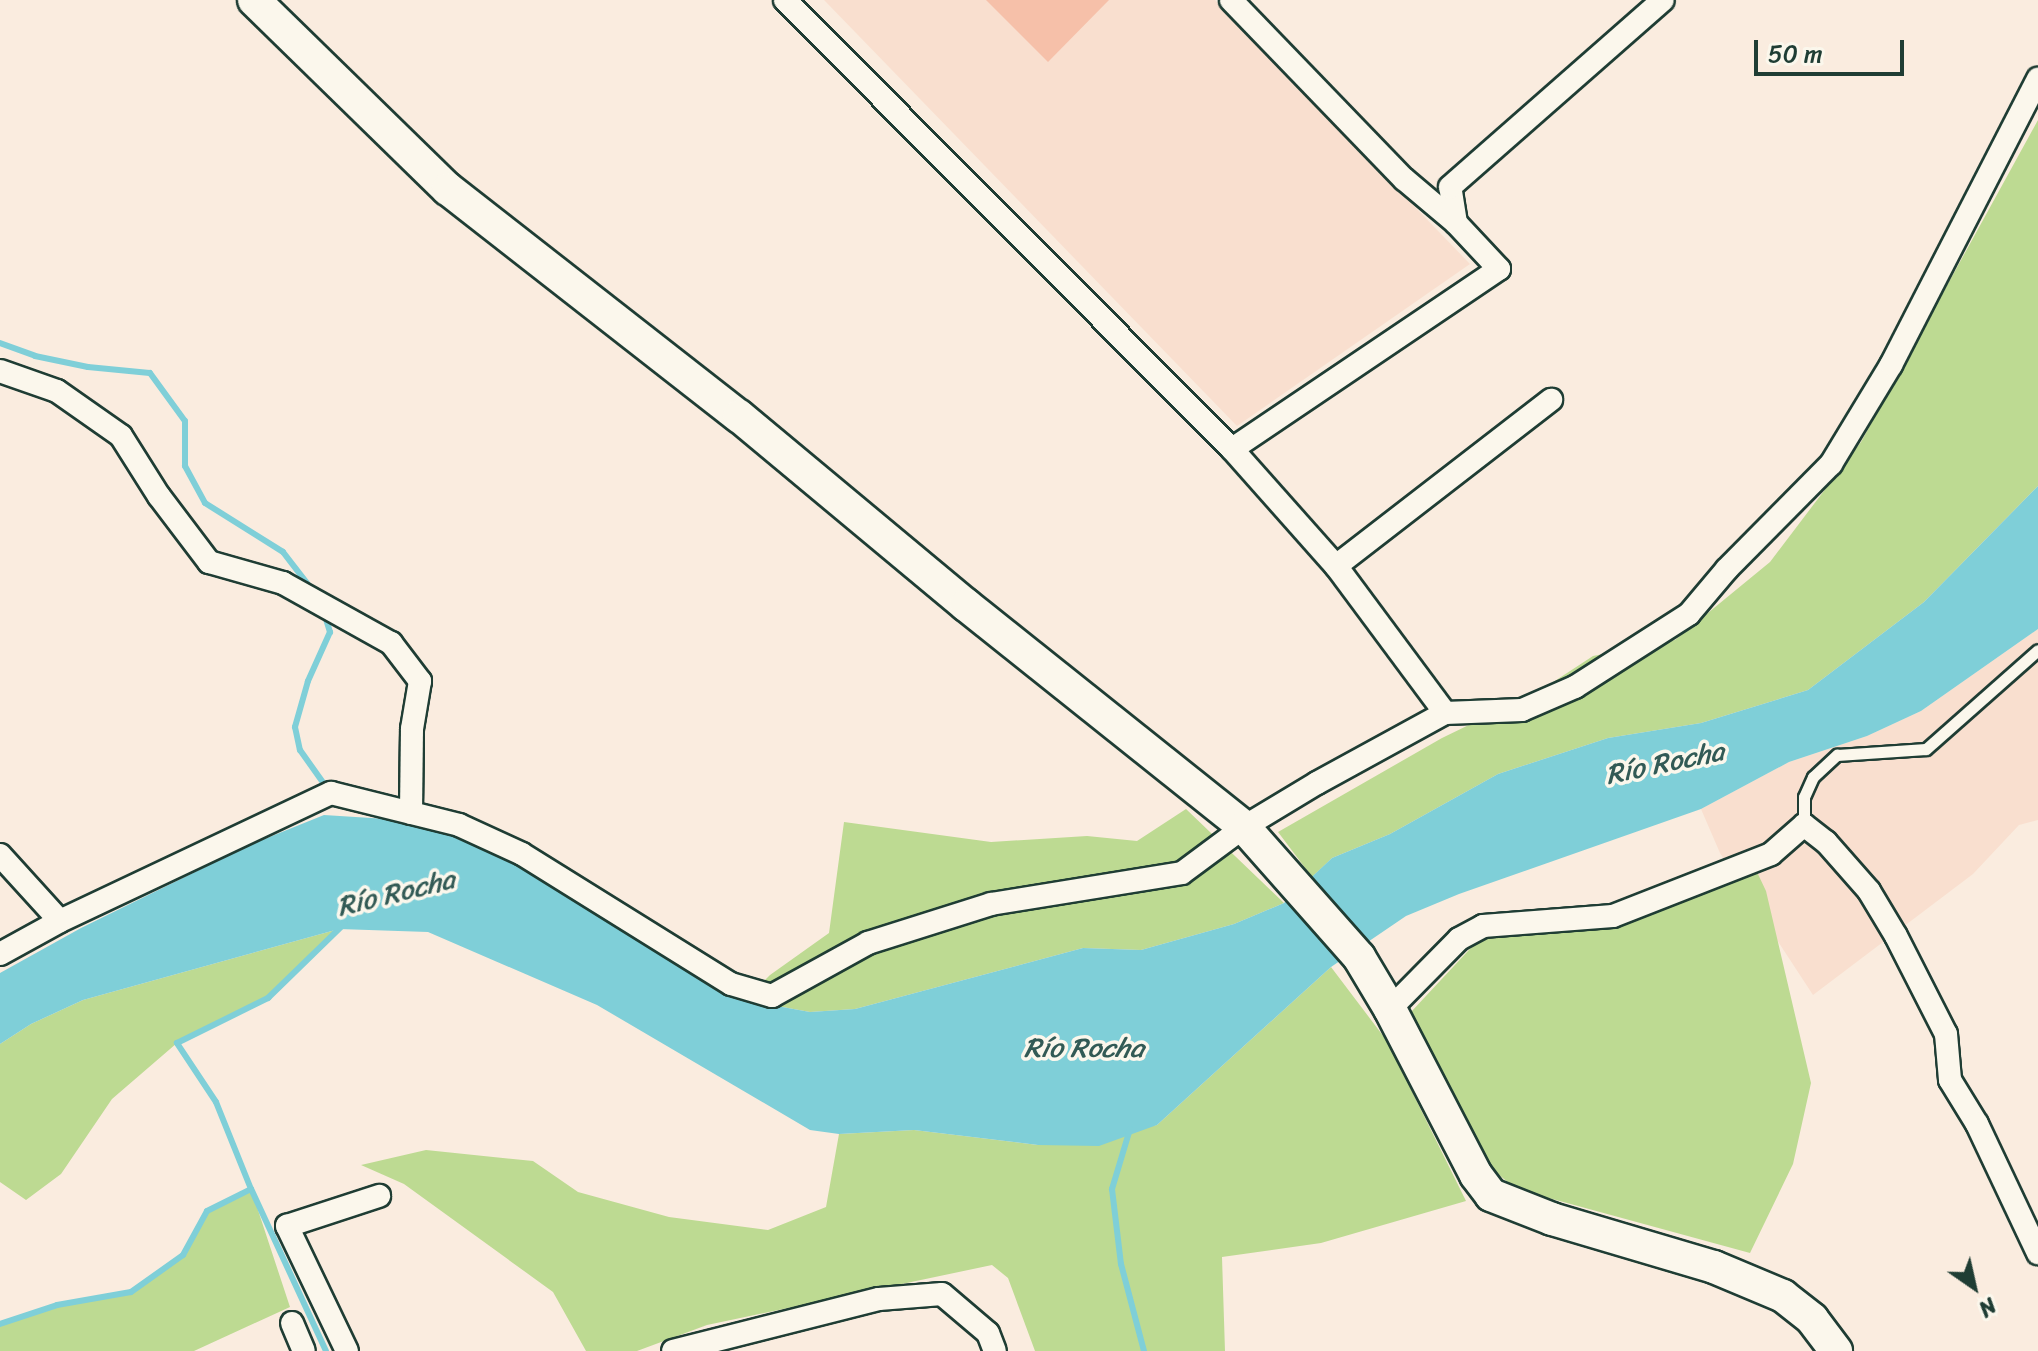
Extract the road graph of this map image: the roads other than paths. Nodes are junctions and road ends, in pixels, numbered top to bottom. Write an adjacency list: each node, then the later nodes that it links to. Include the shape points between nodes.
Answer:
1 (254, 0): 15 (main road, via 448,189 739,416)
2 (785, 0): 9 (street)
3 (1231, 0): 6 (street, via 1404,179)
4 (1663, 0): 6 (street, via 1450,187)
5 (2038, 79): 12 (street, via 1891,365 1831,464 1689,614 1637,649 1575,687 1522,710)
6 (1456, 223): 9 (street, via 1499,269)
7 (0, 371): 13 (street, via 57,391 121,436 209,562 283,583 391,643 420,681 412,729)
8 (1551, 400): 10 (street)
9 (1232, 449): 10 (street)
10 (1336, 566): 12 (street)
11 (2038, 650): 14 (lane, via 1926,749 1837,755 1813,777 1804,797)
12 (1445, 713): 15 (street)
13 (411, 813): 15 (street, via 459,825 522,854 731,984 772,996 868,943 991,904 1182,873); 17 (street, via 331,793)
14 (1804, 825): 19 (street, via 1771,854 1613,916 1483,926 1459,939); 21 (street, via 1869,891 1896,936 1946,1034 1950,1080 1977,1124)
15 (1244, 827): 19 (main road, via 1359,957)
16 (0, 855): 17 (street)
17 (60, 921): 18 (street)
18 (0, 954)
19 (1390, 1009): 27 (main road, via 1491,1195 1552,1219 1714,1267 1783,1296 1812,1319)
20 (379, 1196): 24 (street, via 287,1226)
21 (2038, 1253)
22 (292, 1323): 23 (street)
23 (304, 1351)
24 (347, 1351)
25 (673, 1351): 26 (street, via 879,1299 942,1294 988,1333)
26 (995, 1351)
27 (1836, 1351)

